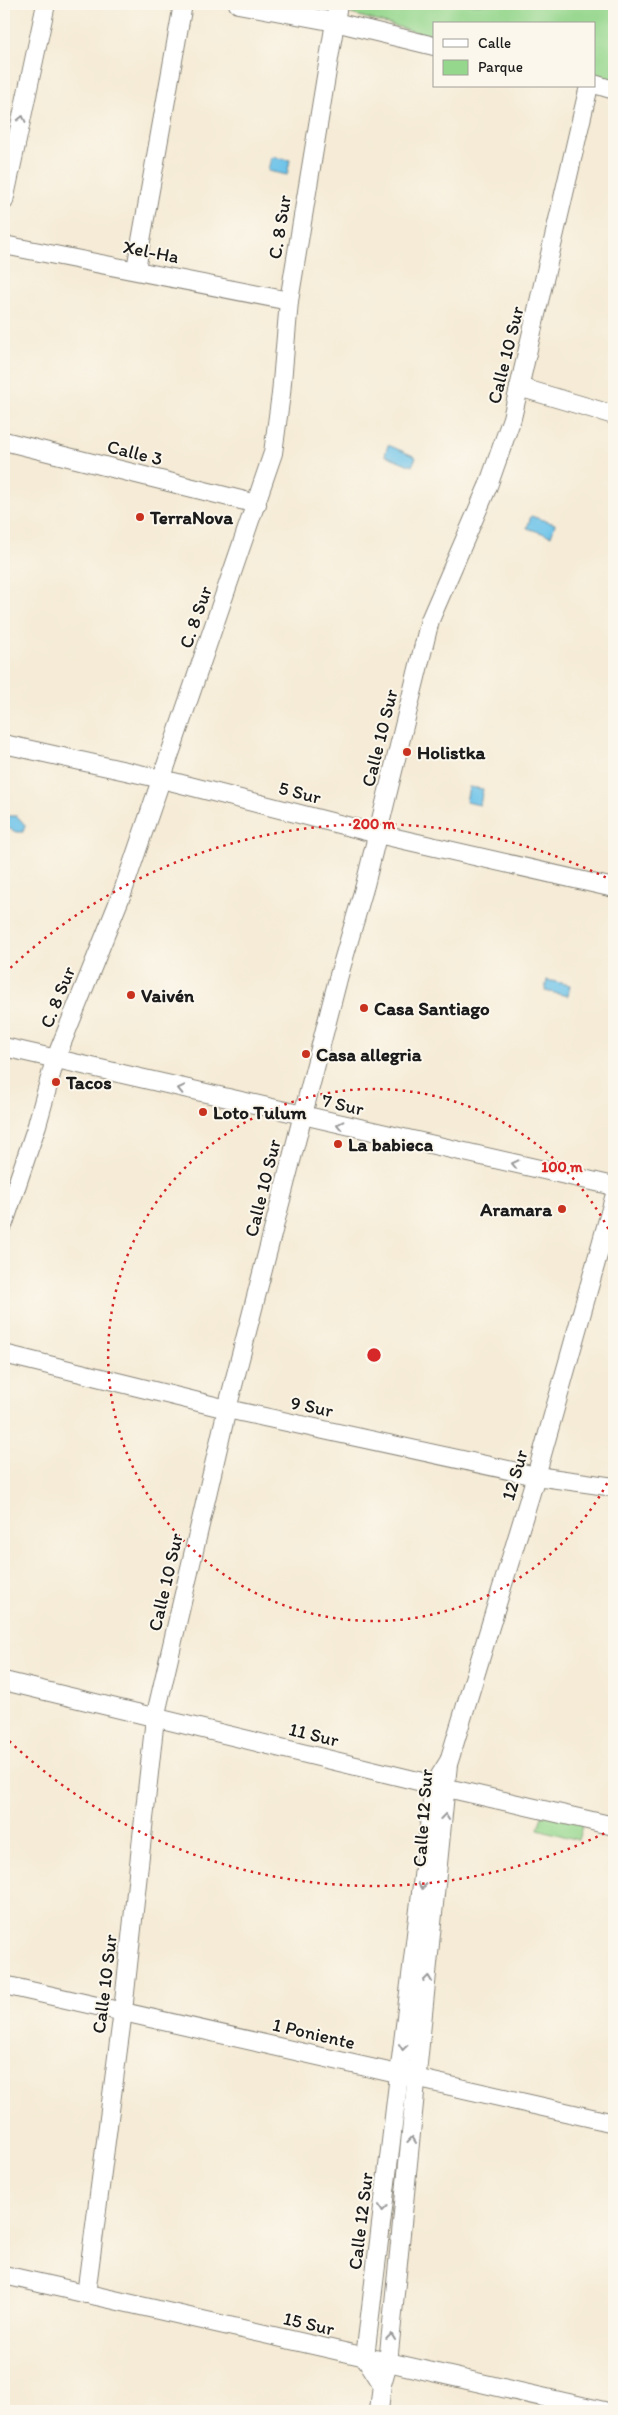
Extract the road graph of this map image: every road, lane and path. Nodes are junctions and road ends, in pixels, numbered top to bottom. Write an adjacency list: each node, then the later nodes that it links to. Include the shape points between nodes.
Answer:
1 (46, 4): 10 (street, one-way to 1)
2 (183, 4): 12 (street)
3 (238, 4): 5 (street)
4 (338, 4): 5 (street, C. 8 Sur)
5 (334, 22): 6 (street); 13 (street, C. 8 Sur)
6 (433, 46)
7 (596, 85): 9 (street)
8 (588, 88): 14 (street, Calle 10 Sur)
9 (614, 90)
10 (4, 200)
11 (4, 245): 12 (street, Xel-Ha)
12 (136, 269): 13 (street, Xel-Ha)
13 (289, 300): 17 (street, C. 8 Sur, via 282,394 273,453)
14 (519, 387): 15 (street); 20 (street, Calle 10 Sur, via 512,418 488,486 430,620)
15 (614, 415)
16 (4, 441): 17 (street, Calle 3)
17 (256, 504): 19 (street, C. 8 Sur)
18 (4, 744): 19 (street, 5 Sur)
19 (162, 779): 20 (street, 5 Sur); 23 (street, C. 8 Sur, via 124,891)
20 (378, 834): 21 (street, 5 Sur); 24 (street, Calle 10 Sur)
21 (614, 888)
22 (4, 1047): 23 (street, 7 Sur)
23 (55, 1060): 24 (street, 7 Sur, one-way to 23); 27 (street, C. 8 Sur, via 37,1126)
24 (302, 1116): 25 (street, 7 Sur, one-way to 24); 29 (street, Calle 10 Sur)
25 (614, 1186)
26 (614, 1198): 30 (street, 12 Sur)
27 (4, 1223)
28 (4, 1354): 29 (street, 9 Sur)
29 (227, 1409): 30 (street, 9 Sur); 33 (street, Calle 10 Sur)
30 (536, 1476): 31 (street, 9 Sur); 34 (street, 12 Sur)
31 (614, 1487)
32 (4, 1681): 33 (street, 11 Sur)
33 (155, 1718): 35 (street, 11 Sur); 38 (street, Calle 10 Sur)
34 (448, 1761): 35 (street, Calle 12 Sur)
35 (441, 1787): 36 (street, 11 Sur); 39 (street, Calle 12 Sur, one-way to 39); 40 (street, Calle 12 Sur, one-way to 35)
36 (614, 1826)
37 (4, 1985): 38 (street, 1 Poniente)
38 (123, 2011): 39 (street, 1 Poniente); 45 (street, Calle 10 Sur)
39 (400, 2074): 40 (street, 1 Poniente); 42 (street, Calle 12 Sur)
40 (418, 2078): 41 (street, 1 Poniente); 43 (street, Calle 12 Sur, one-way to 40)
41 (614, 2124)
42 (389, 2165): 43 (street); 46 (street, Calle 12 Sur, one-way to 46)
43 (410, 2166): 47 (street, Calle 12 Sur, one-way to 43)
44 (4, 2275): 45 (street, 15 Sur)
45 (86, 2294): 46 (street, 15 Sur)
46 (365, 2357): 47 (street, 15 Sur); 48 (street)
47 (388, 2363): 48 (street, Calle 12 Sur); 50 (street, 15 Sur)
48 (382, 2384): 49 (street, Calle 12 Sur)
49 (379, 2411)
50 (604, 2411)

